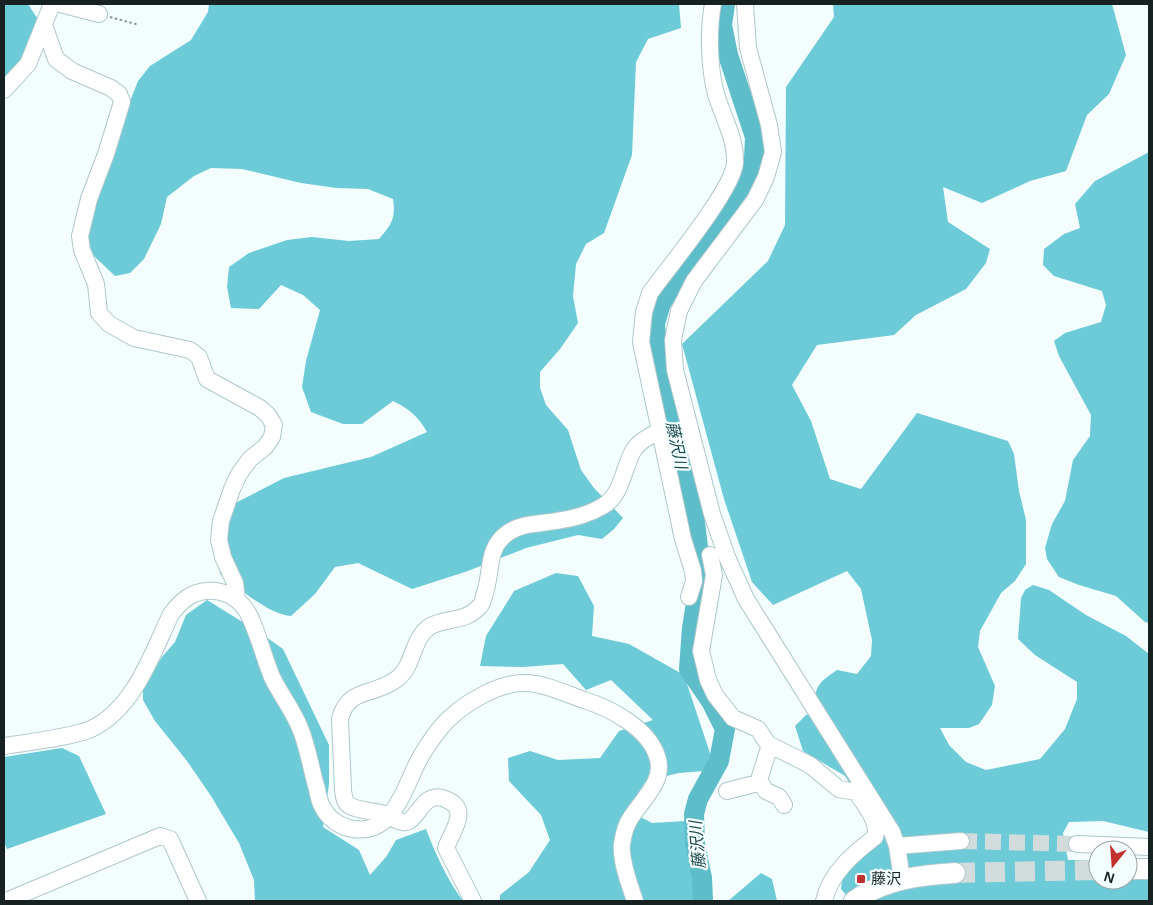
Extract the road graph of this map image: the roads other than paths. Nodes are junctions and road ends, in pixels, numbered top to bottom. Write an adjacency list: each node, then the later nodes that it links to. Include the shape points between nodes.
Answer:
1 (52, 4): 6 (street)
2 (60, 4): 5 (street)
3 (713, 4): 8 (street, via 711,61 716,94 732,138 735,165 723,194 650,293 644,312 642,342)
4 (744, 4): 11 (street, via 748,48 773,152 755,200 694,281 679,311 673,340 675,370 712,514)
5 (99, 14)
6 (44, 25): 7 (street, via 28,64); 13 (street, via 56,59 72,71 111,88 119,94 122,102 80,236 82,250 96,284 99,313 109,324 134,338 190,350 199,357 208,379 260,408 274,424 272,437 239,474 220,521 219,540)
7 (4, 90)
8 (660, 431): 9 (street); 19 (street, via 634,449 617,491 603,506 582,516 527,525 500,538 493,550 481,606 468,616 431,626 423,632 412,660 399,678 345,704 340,719 345,801 349,806)
9 (688, 554): 10 (street); 12 (street, via 694,581)
10 (710, 555): 11 (street); 14 (street, via 714,575 701,651 708,680 733,718 758,729)
11 (727, 557): 22 (street, via 746,600 892,832)
12 (689, 596)
13 (237, 600): 15 (street, via 224,592 210,590 194,593 180,602 129,698 91,729); 19 (street, via 245,607 277,688 300,729 322,807 331,819 356,830 381,824)
14 (770, 745): 16 (street); 30 (street, via 810,765 839,790 856,792 875,824 875,836 840,867)
15 (4, 746)
16 (758, 780): 17 (street, via 758,783); 18 (street, via 766,792 779,797)
17 (727, 791)
18 (784, 805)
19 (389, 816): 28 (street, via 409,821 428,800 435,797 453,803 459,819 446,848); 29 (street, via 435,735 451,717 495,689 524,682 590,702 610,710 646,737 660,764 654,785 629,820 622,844)
20 (961, 841): 22 (street)
21 (1077, 844): 23 (street)
22 (896, 846): 25 (street)
23 (1149, 847)
24 (954, 873): 25 (main road)
25 (902, 879): 31 (main road)
26 (6, 901): 27 (street, via 160,836 170,839)
27 (198, 901)
28 (473, 901)
29 (635, 901)
30 (824, 901)
31 (854, 901)

